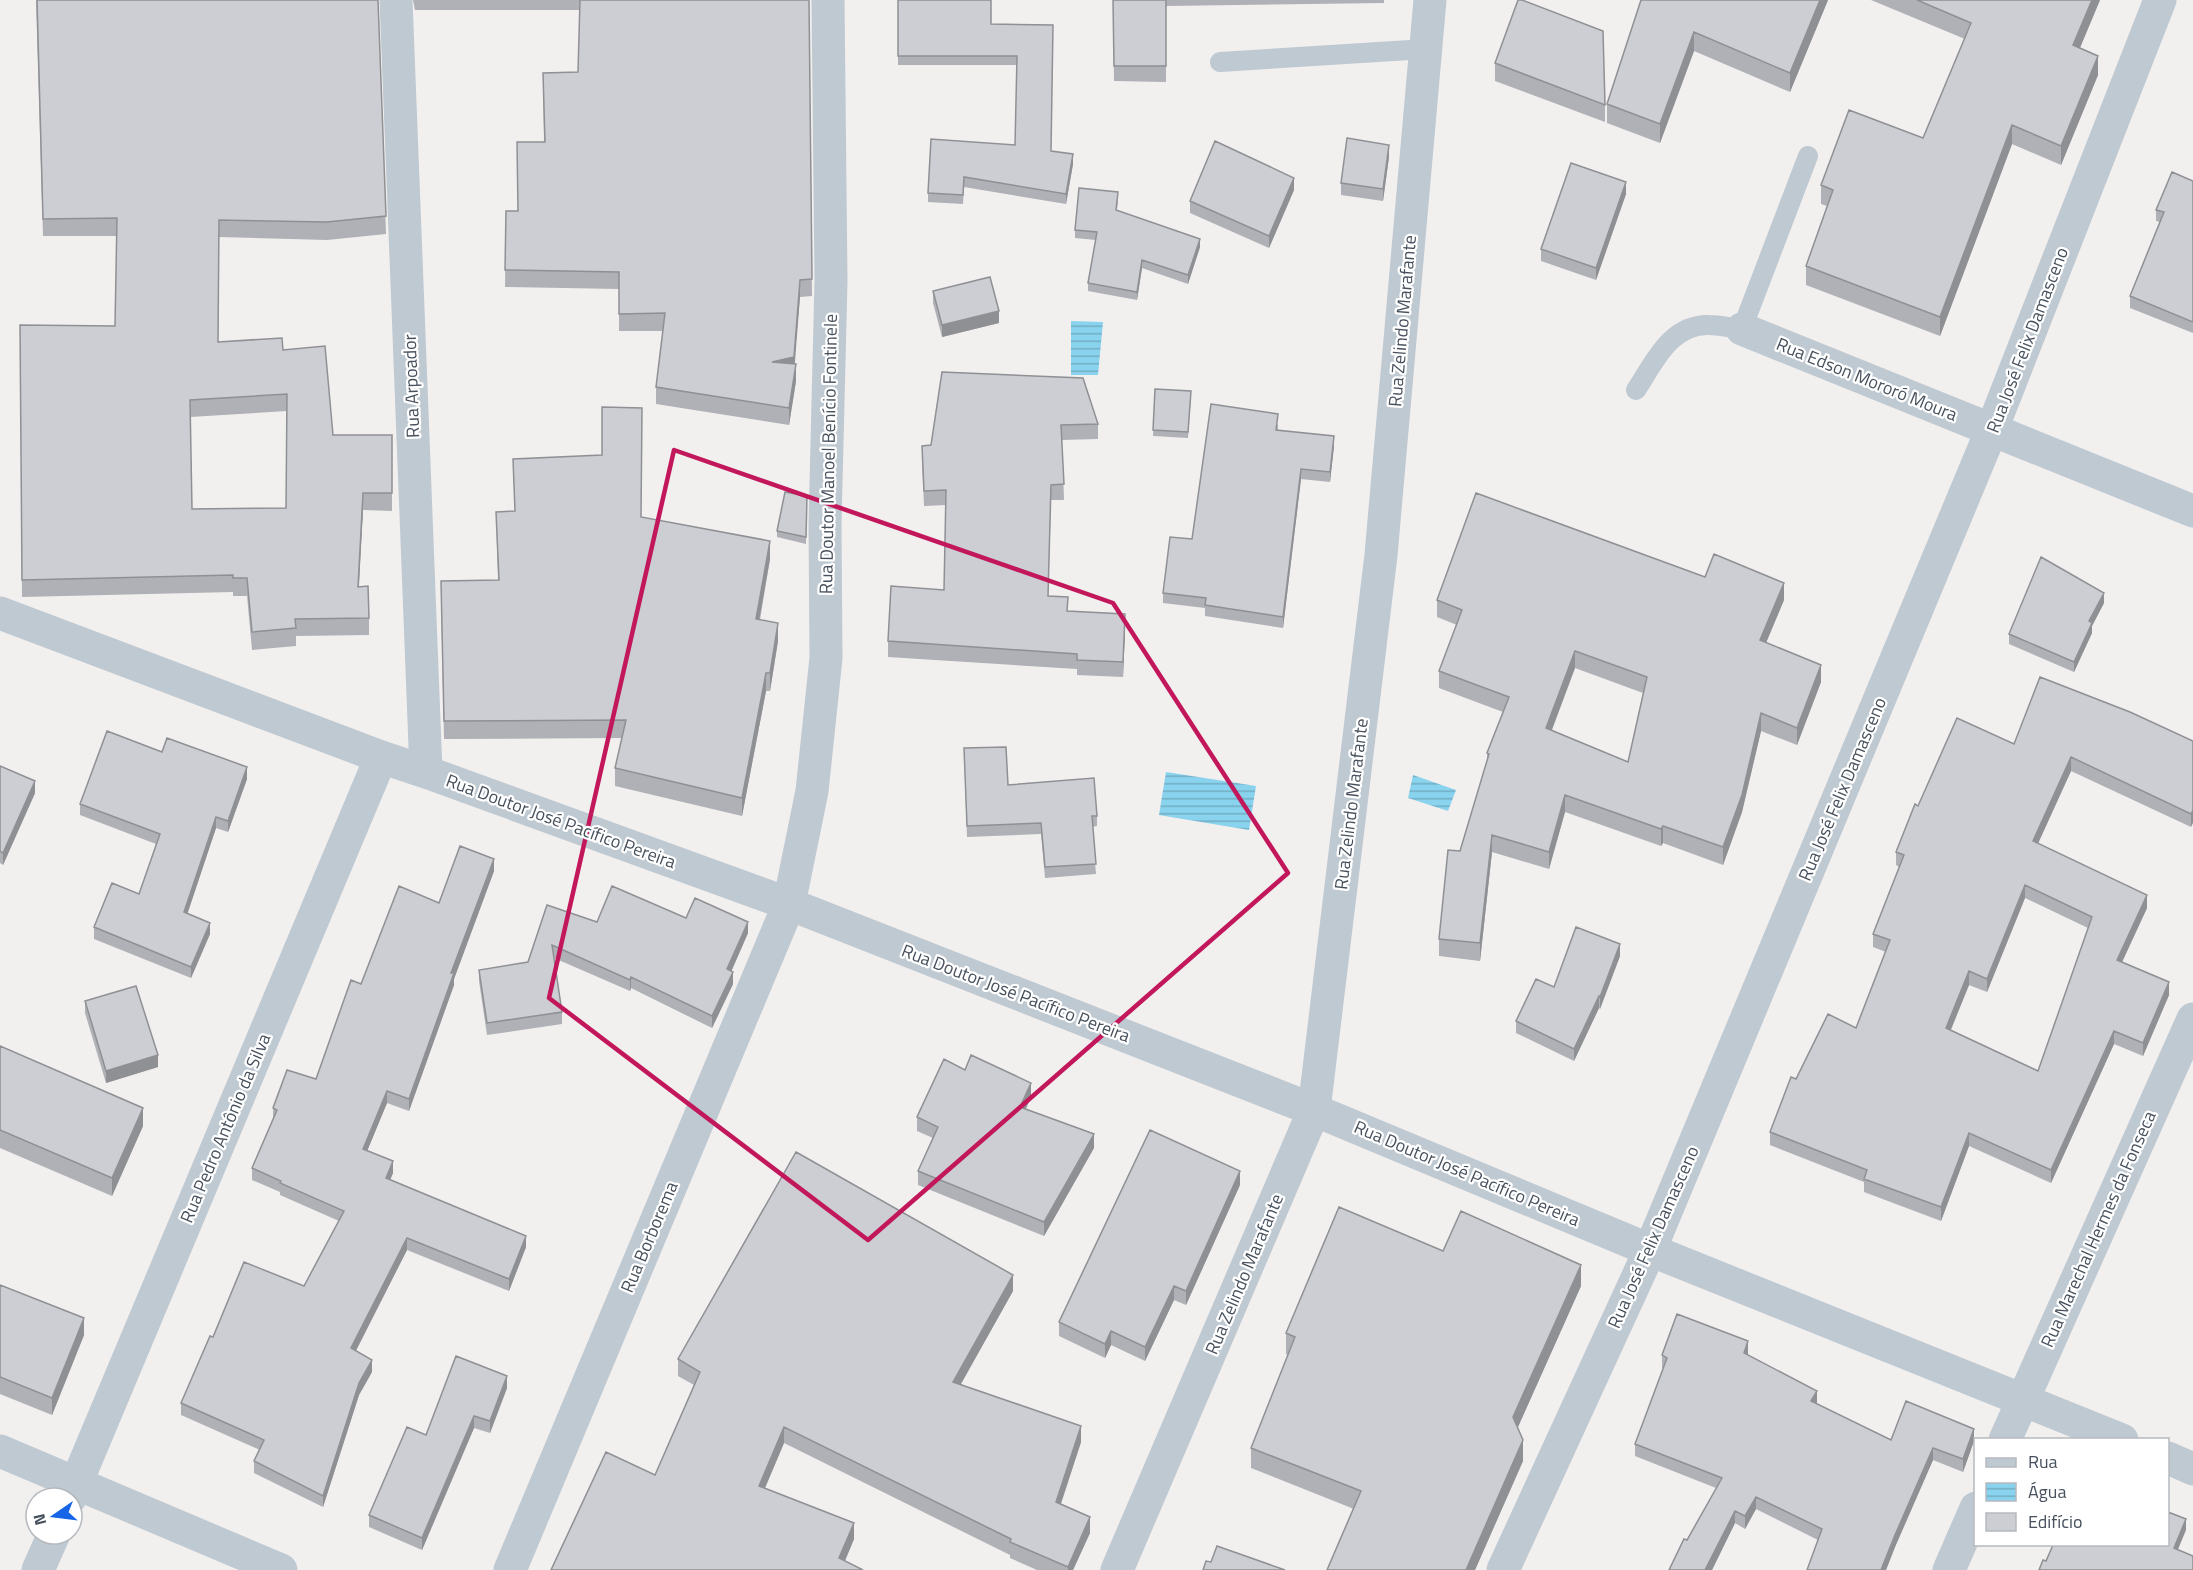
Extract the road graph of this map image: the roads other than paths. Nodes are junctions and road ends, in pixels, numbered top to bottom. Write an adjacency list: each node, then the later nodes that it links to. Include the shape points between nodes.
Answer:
1 (396, 0): 14 (street, Rua Arpoador)
2 (828, 0): 15 (street, Rua Doutor Manoel Benício Fontinele, via 831,281 826,658 812,791)
3 (1430, 0): 5 (street, Rua Zelindo Marafante)
4 (2160, 0): 10 (street, Rua José Felix Damasceno)
5 (1426, 49): 6 (lane); 17 (street, Rua Zelindo Marafante, via 1381,555)
6 (1220, 62)
7 (1808, 156): 8 (lane)
8 (1742, 329): 9 (lane, via 1708,325 1683,330 1668,342); 10 (street, Rua Edson Mororó Moura)
9 (1636, 390)
10 (1992, 429): 11 (street, Rua Edson Mororó Moura); 18 (street, Rua José Felix Damasceno)
11 (2193, 511)
12 (0, 613): 13 (street, Rua Doutor José Pacífico Pereira)
13 (381, 757): 14 (street, Rua Doutor José Pacífico Pereira); 26 (street, Rua Pedro Antônio da Silva)
14 (426, 772): 15 (street, Rua Doutor José Pacífico Pereira)
15 (789, 904): 17 (street, Rua Doutor José Pacífico Pereira); 32 (street, Rua Borborema)
16 (2193, 1019): 19 (street, Rua Marechal Hermes da Fonseca)
17 (1314, 1110): 18 (street, Rua Doutor José Pacífico Pereira); 33 (street, Rua Zelindo Marafante)
18 (1650, 1250): 19 (street, Rua Doutor José Pacífico Pereira); 34 (street, Rua José Felix Damasceno)
19 (2022, 1398): 20 (street, Rua Marechal Hermes da Fonseca); 21 (street, Rua Doutor José Pacífico Pereira)
20 (2006, 1438)
21 (2117, 1438)
22 (0, 1450): 25 (street)
23 (2169, 1458): 24 (street)
24 (2193, 1469)
25 (66, 1486)
26 (75, 1486)
27 (84, 1494): 31 (street)
28 (1974, 1513): 35 (street)
29 (49, 1546): 30 (street)
30 (38, 1570)
31 (281, 1570)
32 (510, 1570)
33 (1118, 1570)
34 (1503, 1570)
35 (1949, 1570)

